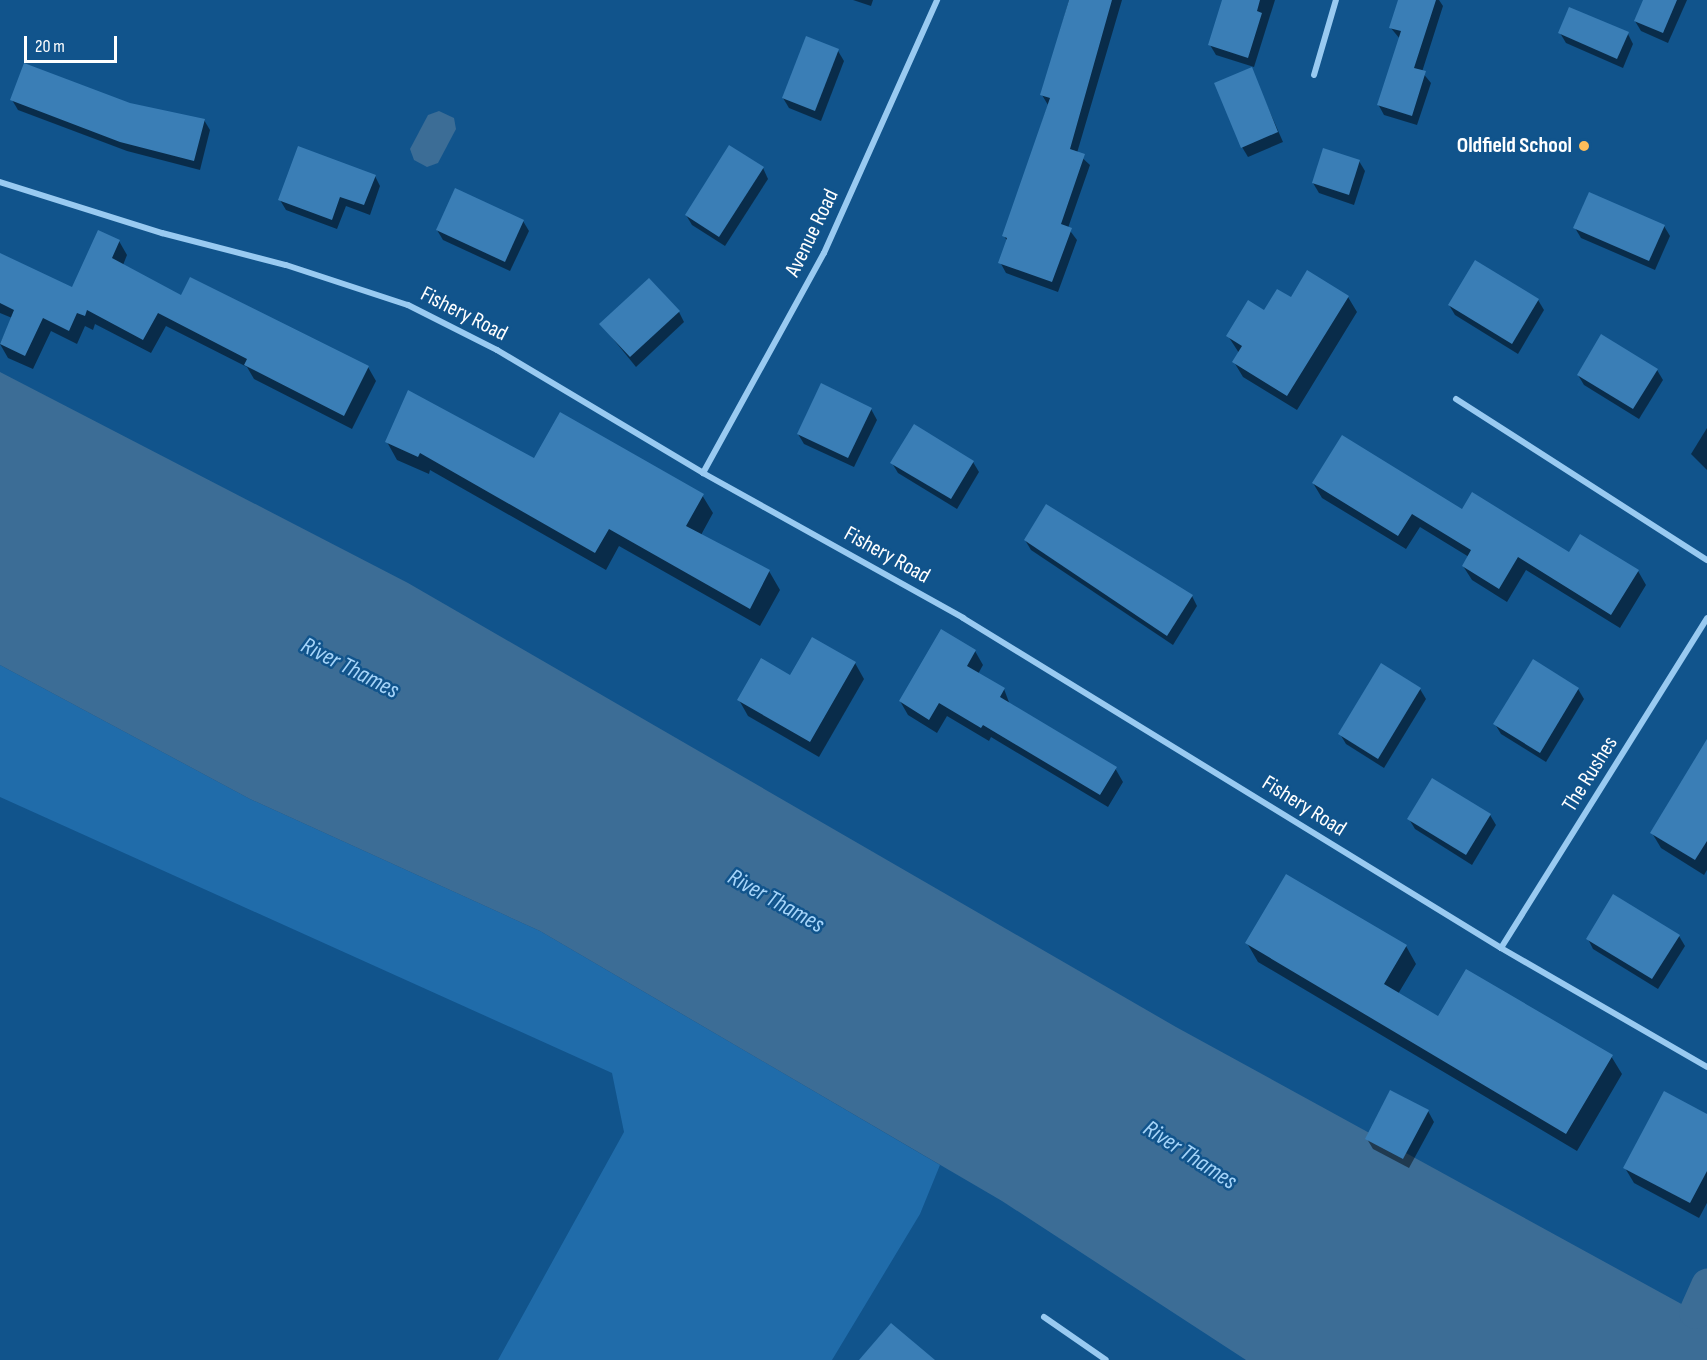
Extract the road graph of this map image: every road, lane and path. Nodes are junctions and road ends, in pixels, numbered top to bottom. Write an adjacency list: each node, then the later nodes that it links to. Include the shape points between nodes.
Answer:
1 (937, 0): 6 (street, Avenue Road, via 824,252)
2 (1336, 0): 3 (street)
3 (1314, 75)
4 (0, 182): 6 (street, Fishery Road, via 162,233 286,265 408,305 497,350)
5 (1456, 399): 7 (street)
6 (703, 473): 9 (street, Fishery Road, via 963,618)
7 (1707, 560)
8 (1707, 618): 9 (street, The Rushes)
9 (1501, 948): 10 (street, Fishery Road)
10 (1707, 1067)
11 (1044, 1317): 12 (street)
12 (1106, 1360)

